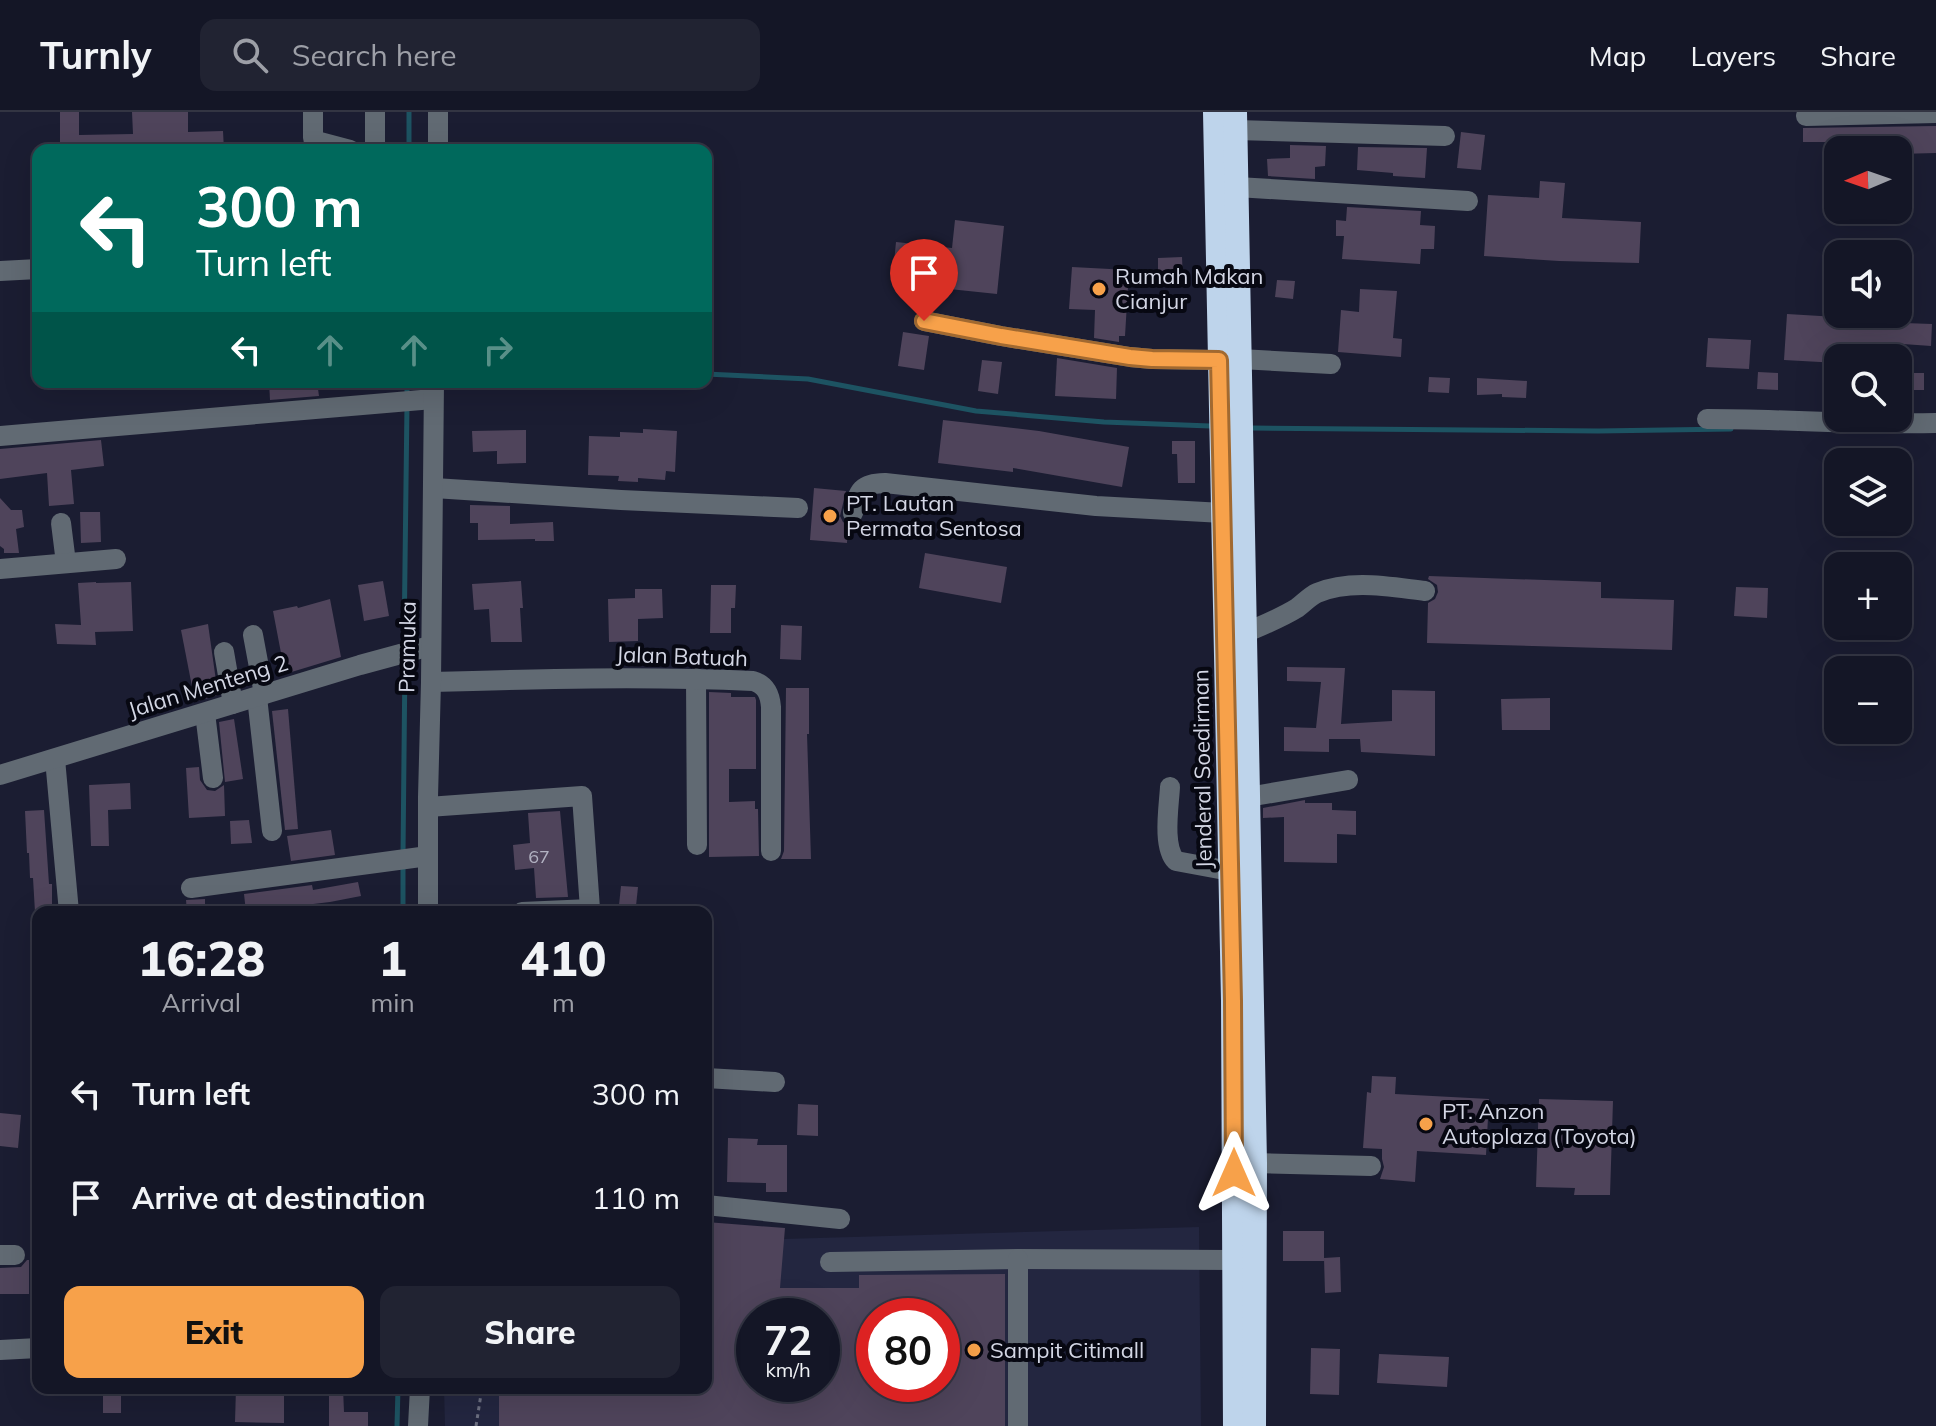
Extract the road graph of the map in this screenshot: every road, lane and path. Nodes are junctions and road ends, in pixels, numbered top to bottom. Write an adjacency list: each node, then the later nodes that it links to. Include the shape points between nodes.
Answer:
1 (313, 112): 9 (street, via 313,138)
2 (375, 112): 10 (street)
3 (438, 112): 11 (street)
4 (1215, 112): 17 (highway, Jenderal Soedirman)
5 (1936, 113): 6 (street)
6 (1806, 116)
7 (1235, 121): 8 (street); 12 (highway, Jenderal Soedirman)
8 (1445, 136)
9 (327, 144)
10 (375, 144)
11 (438, 144)
12 (1237, 187): 13 (street); 17 (highway, Jenderal Soedirman)
13 (1468, 201)
14 (32, 269): 15 (street)
15 (0, 271)
16 (924, 321): 17 (street, via 1130,357)
17 (1229, 359): 18 (street); 26 (highway, Jenderal Soedirman); 32 (highway, Jenderal Soedirman)
18 (1331, 364)
19 (434, 390): 22 (street, via 412,401); 23 (street, Pramuka)
20 (1707, 419): 21 (street)
21 (1936, 423)
22 (0, 436)
23 (434, 488): 24 (street); 34 (street, Pramuka)
24 (798, 508)
25 (853, 513): 26 (street, via 861,490 885,483 1096,506)
26 (1223, 513): 40 (highway, Jenderal Soedirman)
27 (61, 523): 29 (street)
28 (116, 559): 29 (street)
29 (66, 563): 30 (street)
30 (0, 569)
31 (1425, 591): 32 (street, via 1361,585 1331,589)
32 (1245, 633): 40 (highway, Jenderal Soedirman)
33 (253, 635): 38 (street)
34 (414, 650): 37 (street, Pramuka); 38 (street, Jalan Menteng 2)
35 (224, 652): 39 (street)
36 (696, 678): 37 (street, Jalan Batuah); 50 (street); 51 (street, Jalan Batuah, via 753,681 768,694)
37 (431, 682): 48 (street, Pramuka)
38 (260, 695): 39 (street, Jalan Menteng 2); 49 (street)
39 (233, 704): 41 (street, Jalan Menteng 2)
40 (1237, 705): 47 (highway, Jenderal Soedirman); 53 (highway, Jenderal Soedirman)
41 (205, 713): 42 (street, Jalan Menteng 2); 44 (street)
42 (55, 759): 43 (street, Jalan Menteng 2); 55 (street)
43 (0, 775)
44 (213, 778)
45 (1348, 780): 47 (street)
46 (1170, 787): 53 (street, via 1171,856)
47 (1248, 797): 60 (highway, Jenderal Soedirman)
48 (428, 807): 52 (street, Pramuka); 57 (street, via 582,796)
49 (272, 831)
50 (697, 845)
51 (771, 851)
52 (420, 857): 54 (street); 56 (street, Pramuka)
53 (1230, 871): 65 (highway, Jenderal Soedirman)
54 (191, 888)
55 (68, 906)
56 (427, 906)
57 (590, 906)
58 (712, 1078): 59 (street)
59 (775, 1082)
60 (1255, 1163): 61 (street); 75 (highway, Jenderal Soedirman)
61 (1371, 1166)
62 (712, 1206): 63 (street)
63 (840, 1219)
64 (1018, 1259): 65 (street); 66 (street); 73 (street)
65 (1235, 1260): 74 (highway, Jenderal Soedirman)
66 (830, 1262)
67 (32, 1348): 68 (street)
68 (0, 1350)
69 (420, 1394): 71 (street)
70 (481, 1394): 72 (path)
71 (418, 1426)
72 (476, 1426)
73 (1018, 1426)
74 (1235, 1426)
75 (1254, 1426)

